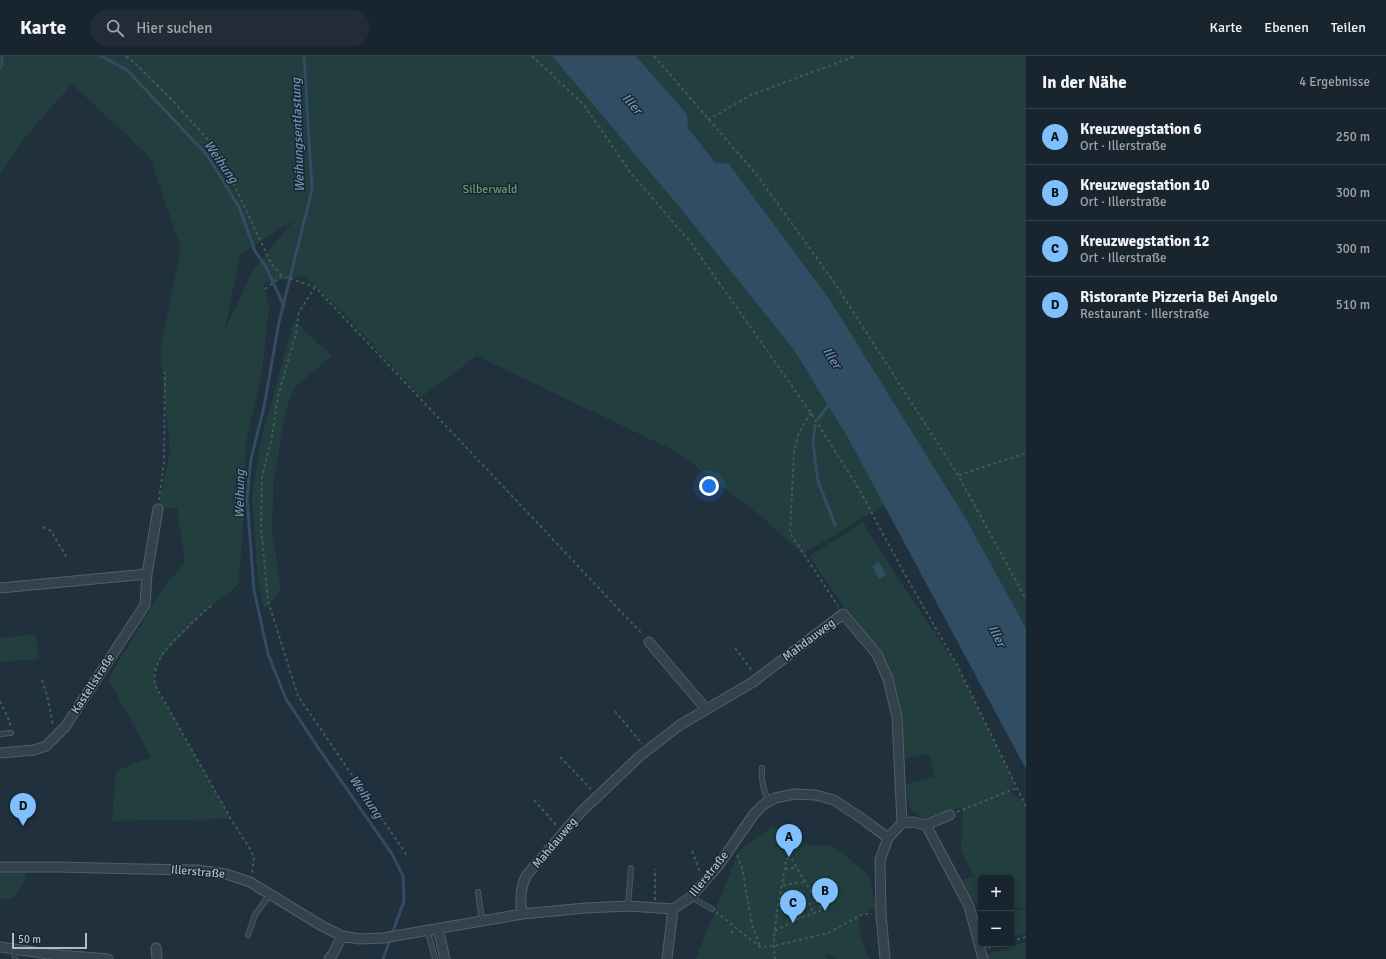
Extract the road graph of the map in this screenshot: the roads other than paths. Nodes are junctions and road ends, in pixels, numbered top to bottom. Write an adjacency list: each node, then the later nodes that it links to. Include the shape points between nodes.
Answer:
1 (158, 509): 2 (street, Kastellstraße)
2 (147, 574): 3 (street); 8 (street, Kastellstraße, via 145,605 65,727 46,746 34,750)
3 (0, 588)
4 (649, 642): 5 (street)
5 (706, 709): 12 (street, Mahdauweg, via 758,678 843,614 877,654 888,679 897,717); 23 (street, Mahdauweg, via 648,750 581,812 526,876 521,886)
6 (11, 733): 7 (lane)
7 (0, 734)
8 (0, 753)
9 (762, 768): 10 (lane, via 763,790)
10 (769, 802): 14 (street, Illerstraße, via 794,794 816,795 834,800); 19 (street, Illerstraße, via 754,814 718,866)
11 (950, 815): 13 (street)
12 (902, 823): 13 (street); 14 (street)
13 (926, 825): 32 (street, via 969,906)
14 (888, 838): 39 (street, via 880,860)
15 (0, 867): 18 (street, Illerstraße, via 197,870 226,874 250,882)
16 (631, 868): 20 (lane)
17 (478, 892): 24 (lane)
18 (270, 894): 27 (lane, via 255,915); 28 (street, Illerstraße)
19 (691, 897): 21 (street, Illerstraße); 22 (lane)
20 (628, 906): 21 (street, Illerstraße); 23 (street, Illerstraße)
21 (673, 909): 38 (street)
22 (712, 909)
23 (522, 914): 24 (street, Illerstraße)
24 (482, 920): 25 (street, Illerstraße)
25 (438, 928): 26 (street, Illerstraße); 37 (street)
26 (427, 929): 28 (street, Illerstraße, via 383,938 360,939); 36 (lane)
27 (248, 935)
28 (342, 936): 35 (street)
29 (0, 947): 31 (street)
30 (156, 948): 34 (street)
31 (14, 954): 33 (street)
32 (982, 955)
33 (108, 959)
34 (157, 959)
35 (329, 959)
36 (435, 959)
37 (445, 959)
38 (667, 959)
39 (885, 959)

